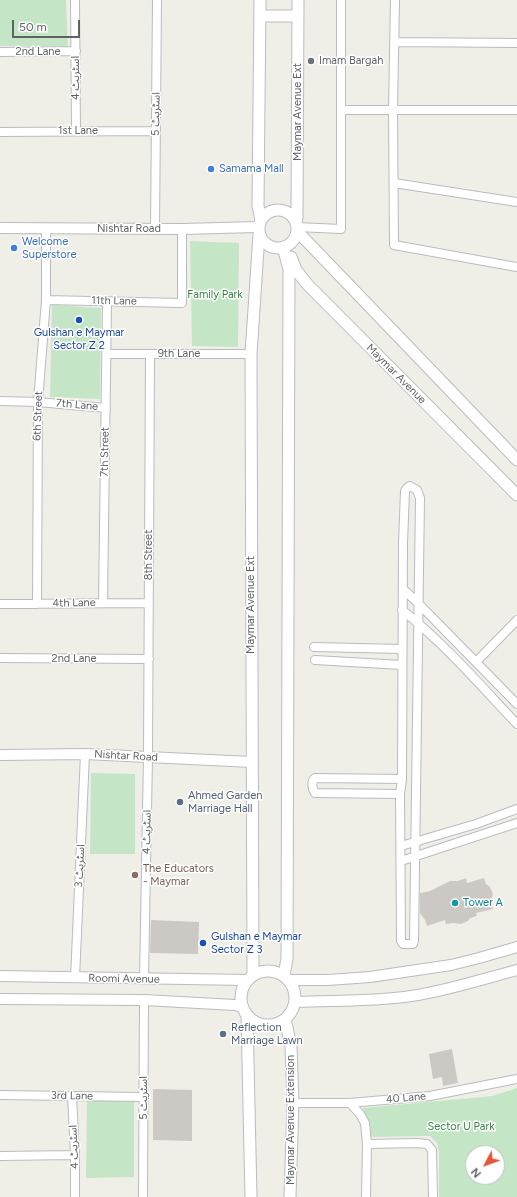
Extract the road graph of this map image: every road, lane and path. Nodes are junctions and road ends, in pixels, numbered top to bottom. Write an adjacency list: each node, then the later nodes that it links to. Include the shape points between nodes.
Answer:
1 (75, 0): 12 (street, اسٹریٹ 4)
2 (157, 0): 17 (street, اسٹریٹ 5)
3 (260, 0): 7 (main road, Maymar Avenue Ext)
4 (298, 0): 8 (main road, Maymar Avenue Ext)
5 (341, 0): 13 (street)
6 (395, 0): 9 (street)
7 (260, 16): 8 (main road); 21 (main road, Maymar Avenue Ext)
8 (298, 16): 22 (main road, Maymar Avenue Ext)
9 (394, 42): 10 (street); 14 (street)
10 (517, 43)
11 (0, 52): 12 (street, 2nd Lane)
12 (76, 52): 16 (street, اسٹریٹ 4)
13 (341, 110): 14 (street); 22 (street, via 341,229)
14 (393, 110): 15 (street); 19 (street)
15 (517, 110)
16 (76, 131): 17 (street, 1st Lane); 18 (street, 1st Lane)
17 (156, 131): 25 (street, اسٹریٹ 5)
18 (0, 132)
19 (394, 182): 20 (street); 28 (street, via 394,244)
20 (517, 202)
21 (259, 227): 22 (main road, via 265,214 272,210 286,212 292,217); 26 (street, Nishtar Road); 27 (main road, via 263,241 269,246); 33 (main road, Maymar Avenue Ext)
22 (296, 227): 27 (main road, via 294,238); 37 (main road)
23 (0, 228): 24 (street, Nishtar Road)
24 (46, 228): 25 (street, Nishtar Road); 29 (street, 6th Street)
25 (155, 229): 26 (street, Nishtar Road)
26 (182, 229): 30 (street, 11th Lane, via 182,303)
27 (285, 246): 38 (main road, Maymar Avenue, via 296,270 307,284); 74 (main road, via 289,269)
28 (517, 267)
29 (46, 300): 30 (street, 11th Lane); 35 (street, 6th Street)
30 (107, 301): 31 (street, 7th Street)
31 (107, 354): 32 (street, 9th Lane); 36 (street, 7th Street)
32 (150, 354): 33 (street, 9th Lane); 42 (street, 8th Street)
33 (251, 354): 60 (main road, Maymar Avenue Ext)
34 (0, 401): 35 (street, 7th Lane)
35 (38, 402): 36 (street, 7th Lane); 44 (street, 6th Street)
36 (106, 408): 41 (street, 7th Street)
37 (517, 460)
38 (517, 495)
39 (403, 589): 40 (street); 40 (street, via 405,491 410,486 417,490 420,498); 45 (street)
40 (418, 602): 47 (street); 53 (street)
41 (103, 603): 42 (street, 4th Lane); 44 (street, 4th Lane)
42 (149, 603): 51 (street, 8th Street)
43 (0, 604): 44 (street, 4th Lane)
44 (37, 604)
45 (402, 610): 47 (street); 49 (street)
46 (517, 620): 53 (street)
47 (418, 622): 56 (street); 65 (street)
48 (314, 647): 49 (street)
49 (402, 649): 54 (street)
50 (0, 658): 51 (street, 2nd Lane)
51 (149, 659): 59 (street, 8th Street)
52 (314, 660): 54 (street)
53 (476, 662): 55 (street)
54 (402, 665): 61 (street)
55 (517, 704)
56 (517, 724)
57 (85, 754): 58 (street, Nishtar Road); 59 (street, Nishtar Road); 72 (street, اسٹریٹ 3)
58 (0, 755)
59 (148, 757): 60 (street, Nishtar Road); 75 (street, اسٹریٹ 4)
60 (252, 762): 73 (main road, Maymar Avenue Ext)
61 (402, 779): 62 (street); 62 (street, via 315,778 312,782 315,793)
62 (400, 794): 66 (street)
63 (517, 809): 65 (street)
64 (517, 823): 67 (street)
65 (415, 842): 66 (street); 67 (street)
66 (401, 846): 68 (street)
67 (416, 856): 68 (street); 68 (street, via 414,941 410,945 401,941)
68 (401, 861)
69 (517, 947): 74 (street, via 451,965 370,977 328,980)
70 (517, 970): 78 (street, via 411,996 356,1001)
71 (0, 976): 72 (street, Roomi Avenue)
72 (75, 978): 75 (street, Roomi Avenue)
73 (250, 978): 74 (main road, via 263,971 274,971); 75 (street, Roomi Avenue); 79 (main road, via 242,988)
74 (286, 978): 78 (main road, via 294,990)
75 (144, 979)
76 (0, 999): 77 (street, Roomi Avenue)
77 (144, 1000): 79 (street, Roomi Avenue, via 236,1005); 84 (street, اسٹریٹ 5)
78 (295, 1002): 80 (main road)
79 (244, 1011): 80 (main road, via 255,1022 265,1025 276,1024); 92 (main road)
80 (286, 1019): 85 (main road, Maymar Avenue Extension, via 291,1046)
81 (517, 1079): 86 (street, 40 Lane, via 430,1096)
82 (0, 1095): 83 (street, 3rd Lane)
83 (72, 1096): 84 (street, 3rd Lane); 88 (street, اسٹریٹ 4)
84 (144, 1097): 91 (street, اسٹریٹ 5)
85 (293, 1103): 86 (street, 40 Lane); 93 (main road, Maymar Avenue Extension)
86 (350, 1103): 87 (street, via 365,1123)
87 (367, 1144): 94 (street); 95 (street, via 428,1144 432,1150)
88 (75, 1155): 89 (street); 90 (street, اسٹریٹ 4)
89 (0, 1156)
90 (75, 1197)
91 (143, 1197)
92 (251, 1197)
93 (290, 1197)
94 (366, 1197)
95 (433, 1197)

